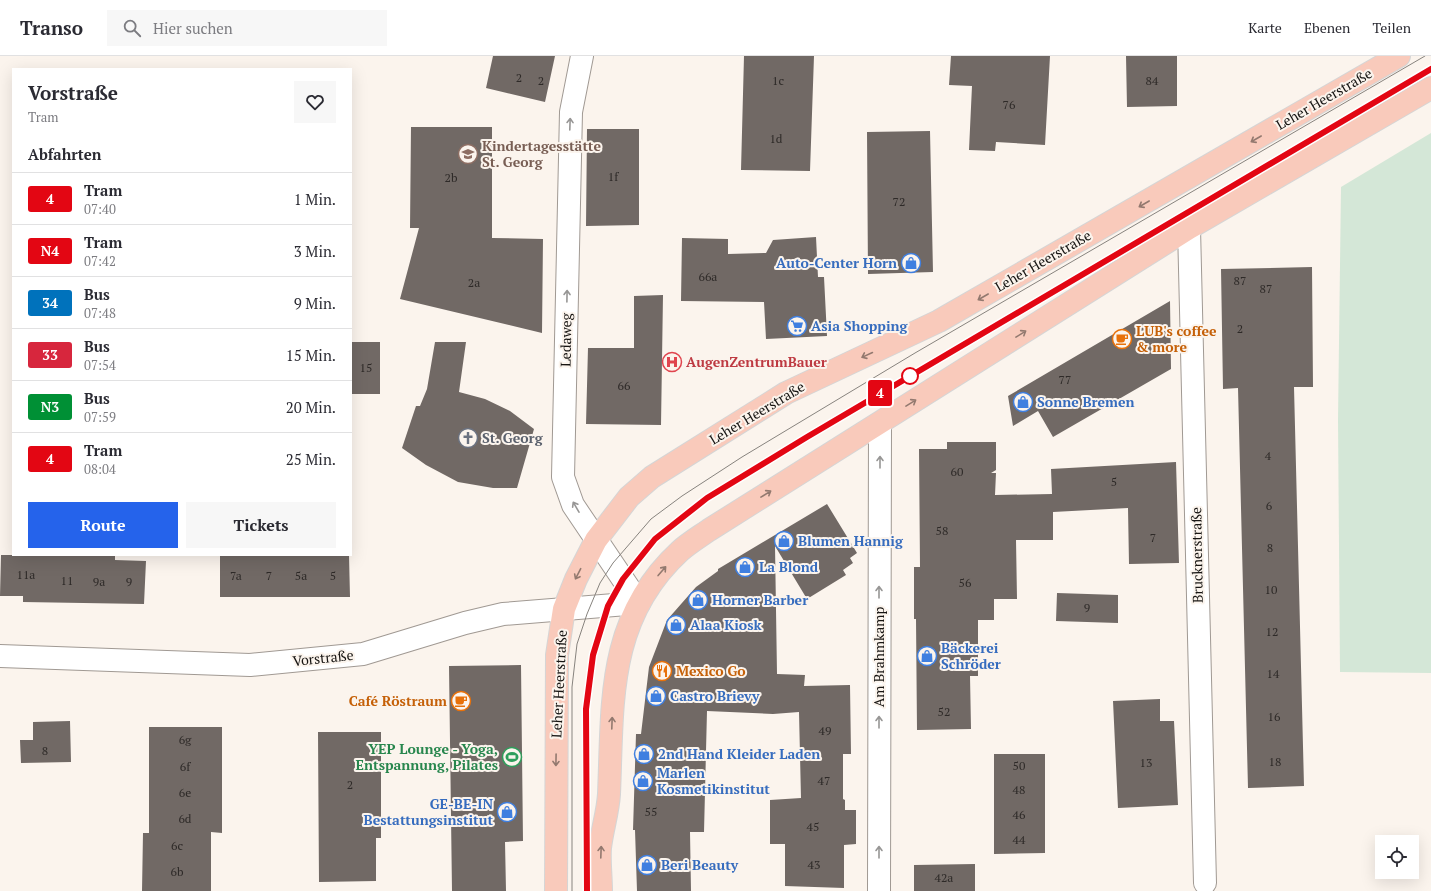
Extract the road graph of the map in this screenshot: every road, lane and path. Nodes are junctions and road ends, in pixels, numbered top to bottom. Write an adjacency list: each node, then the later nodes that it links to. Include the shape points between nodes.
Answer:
1 (582, 56): 6 (street, Ledaweg, one-way to 1, via 573,505 564,477 571,112)
2 (1399, 56): 6 (main road, Leher Heerstraße, one-way to 6, via 939,322 786,393 652,478 629,497)
3 (1431, 88): 4 (main road)
4 (1189, 228): 5 (main road, one-way to 4); 10 (street, Brucknerstraße)
5 (880, 424): 7 (main road, one-way to 5, via 655,578 681,550); 13 (street, Am Brahmkamp, one-way to 5)
6 (596, 540): 7 (street, Ledaweg); 8 (main road, Leher Heerstraße, one-way to 8)
7 (639, 603): 8 (street, Vorstraße); 12 (main road, one-way to 7, via 600,849 609,797 613,685 626,630)
8 (564, 609): 9 (street, Vorstraße, via 503,614 363,654 250,665); 11 (main road, Leher Heerstraße, one-way to 11, via 557,655)
9 (0, 656)
10 (1205, 883)
11 (556, 891)
12 (601, 891)
13 (879, 891)

